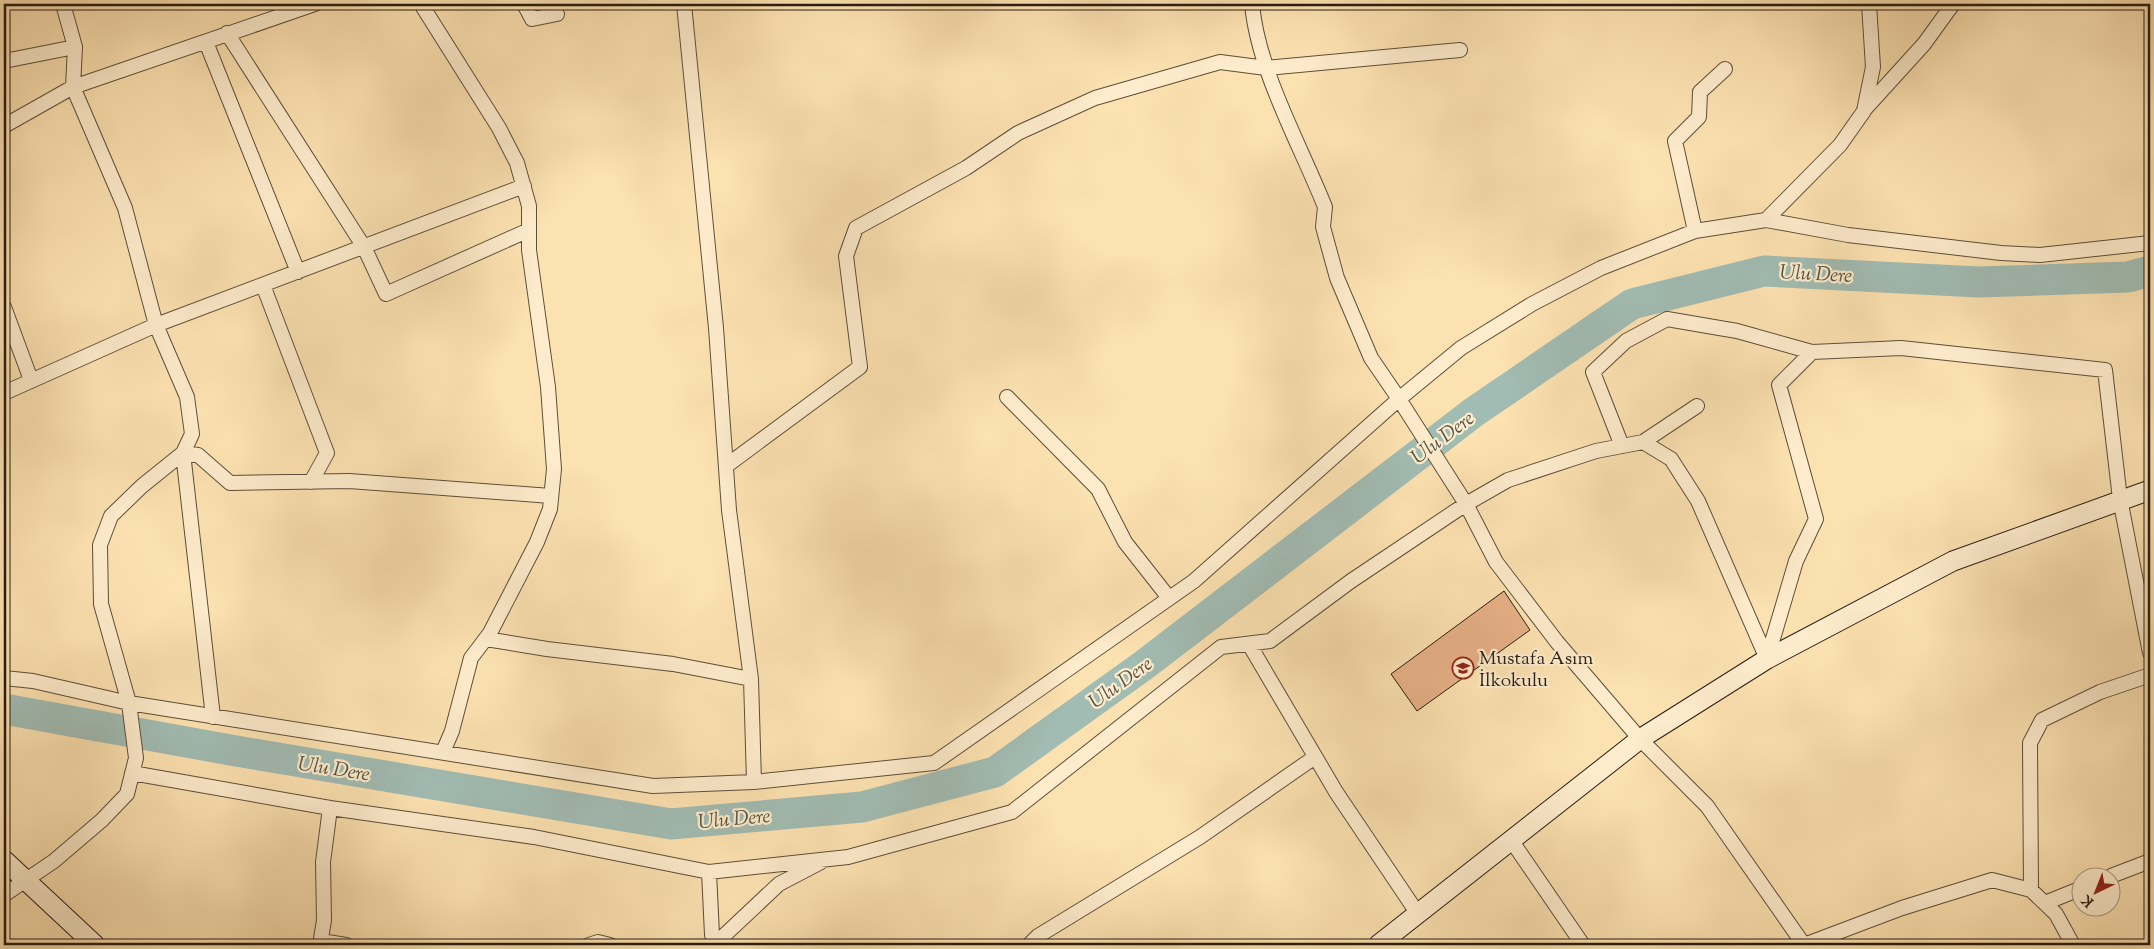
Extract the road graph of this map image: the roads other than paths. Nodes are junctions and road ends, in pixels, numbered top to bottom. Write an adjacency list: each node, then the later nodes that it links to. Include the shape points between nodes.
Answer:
1 (63, 4): 12 (street)
2 (315, 4): 10 (street)
3 (421, 4): 20 (street, via 499,128 517,162)
4 (524, 4): 9 (street, via 532,19)
5 (684, 4): 39 (street, via 716,328)
6 (1252, 4): 15 (street, via 1254,26)
7 (1868, 4): 18 (street, via 1872,67)
8 (1954, 4): 18 (street, via 1924,44)
9 (557, 14)
10 (227, 33): 11 (street); 25 (street)
11 (206, 42): 17 (street); 26 (street)
12 (75, 47): 14 (street); 17 (street)
13 (1460, 50): 15 (street)
14 (4, 61)
15 (1266, 68): 34 (street, via 1325,207 1323,227 1337,278 1371,358); 39 (street, via 1220,62 1095,98 1018,133 966,168 856,228 846,256 860,367)
16 (1725, 68): 23 (street, via 1700,92 1699,117 1675,141)
17 (73, 87): 19 (street); 29 (street, via 125,208)
18 (1864, 111): 21 (street, via 1840,145)
19 (4, 126)
20 (524, 186): 22 (street, via 529,206); 25 (street)
21 (1766, 220): 23 (street); 24 (street, via 1848,235 2001,253 2040,255)
22 (529, 230): 25 (street, via 386,294); 42 (street, via 548,388 554,469)
23 (1695, 231): 34 (street, via 1601,268 1532,304 1461,348)
24 (2150, 243)
25 (364, 247): 26 (street)
26 (298, 272): 27 (street)
27 (263, 285): 29 (street); 40 (street, via 327,453)
28 (4, 308): 31 (street)
29 (156, 325): 31 (street); 38 (street, via 187,397 192,434)
30 (1812, 352): 37 (street, via 1737,331 1667,319 1626,341 1593,372); 43 (street, via 1901,348 2105,370); 49 (street, via 1779,385 1816,519 1796,561)
31 (30, 380): 32 (street)
32 (4, 393)
33 (1007, 397): 45 (street, via 1098,489 1125,542)
34 (1400, 399): 44 (street); 45 (street, via 1194,581)
35 (1696, 406): 36 (street)
36 (1643, 442): 37 (street); 49 (street, via 1671,459 1698,501)
37 (1622, 446): 44 (street, via 1596,451 1508,480)
38 (183, 453): 40 (street, via 198,455 230,483); 53 (street, via 111,516 100,545 101,604); 54 (street)
39 (726, 466): 52 (street)
40 (311, 482): 42 (street, via 349,481)
41 (2150, 490): 43 (main road)
42 (551, 496): 46 (street, via 550,509 537,542)
43 (2120, 499): 48 (street); 49 (main road, via 1953,561)
44 (1466, 504): 47 (street, via 1350,581 1270,642); 55 (street, via 1496,562 1557,642)
45 (1169, 598): 59 (street, via 934,762)
46 (486, 639): 52 (street, via 673,664); 56 (street, via 471,658)
47 (1249, 644): 57 (street); 62 (street, via 1221,647 1012,812 848,857)
48 (2150, 653)
49 (1767, 659): 55 (main road)
50 (2150, 675): 68 (street, via 2100,692 2042,720 2030,743)
51 (4, 678): 53 (street, via 33,681)
52 (751, 679): 59 (street)
53 (129, 703): 54 (street); 58 (street, via 136,758)
54 (213, 717): 56 (street)
55 (1640, 739): 61 (main road); 68 (street, via 1707,806 1804,945 1902,908 1992,880)
56 (444, 752): 59 (street, via 653,786)
57 (1315, 757): 72 (street); 79 (street, via 1200,837 1038,936)
58 (132, 773): 60 (street); 67 (street, via 127,794 102,820)
59 (754, 782)
60 (330, 808): 65 (street, via 534,837); 73 (street, via 323,862 324,920)
61 (1511, 840): 72 (main road); 81 (street)
62 (826, 859): 65 (street); 78 (street, via 779,884)
63 (4, 860): 67 (main road)
64 (2150, 861): 66 (street)
65 (709, 872): 78 (street)
66 (2122, 872)
67 (28, 880): 70 (street); 74 (main road)
68 (2031, 890): 71 (street)
69 (2072, 892): 71 (street)
70 (4, 895)
71 (2044, 903): 82 (street, via 2056,914)
72 (1418, 914): 80 (main road)
73 (320, 943): 75 (street)
74 (95, 945)
75 (346, 945)
76 (589, 945): 77 (street, via 598,942)
77 (610, 945)
78 (715, 945)
79 (1029, 945)
80 (1378, 945)
81 (1583, 945)
82 (2073, 945)

